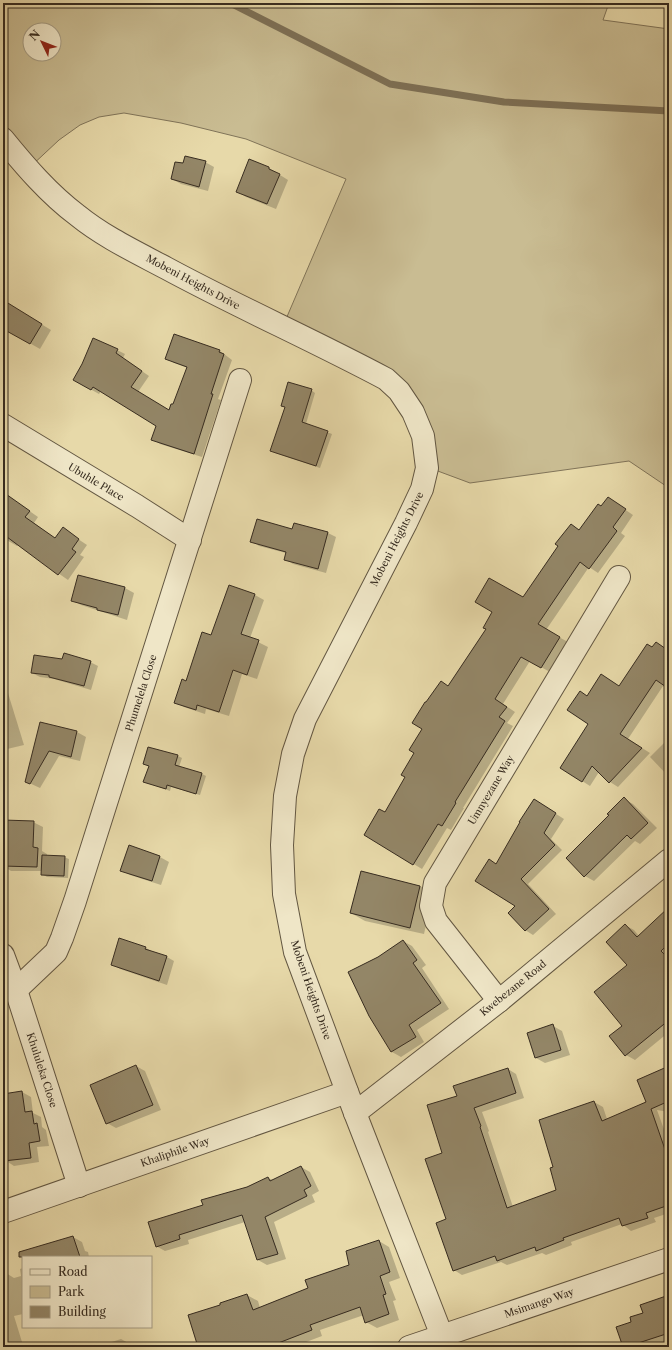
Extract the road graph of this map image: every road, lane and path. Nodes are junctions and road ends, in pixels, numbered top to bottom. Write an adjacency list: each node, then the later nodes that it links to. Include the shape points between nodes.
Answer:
1 (3, 139): 10 (street, Mobeni Heights Drive, via 62,203 111,238 213,293 386,379 399,391 413,412 423,436 427,468 422,489 305,719 293,754 285,796 282,845 284,894 295,952)
2 (240, 380): 4 (street, Phumelela Close)
3 (3, 425): 4 (street, Ubuhle Place)
4 (190, 540): 8 (street, Phumelela Close, via 62,938 56,952)
5 (619, 577): 9 (street, Umnyezane Way, via 435,883 431,906 436,921)
6 (669, 860): 9 (street, Kwebezane Road)
7 (3, 955): 8 (street, Khululeka Close)
8 (16, 990): 12 (street, Khululeka Close)
9 (499, 1001): 11 (street, Kwebezane Road)
10 (347, 1092): 11 (street); 12 (street, Khaliphile Way)
11 (355, 1113): 15 (street)
12 (79, 1186): 13 (street, Khaliphile Way)
13 (3, 1212)
14 (669, 1259): 15 (street, Msimango Way)
15 (442, 1336): 16 (street, Msimango Way)
16 (409, 1347)

